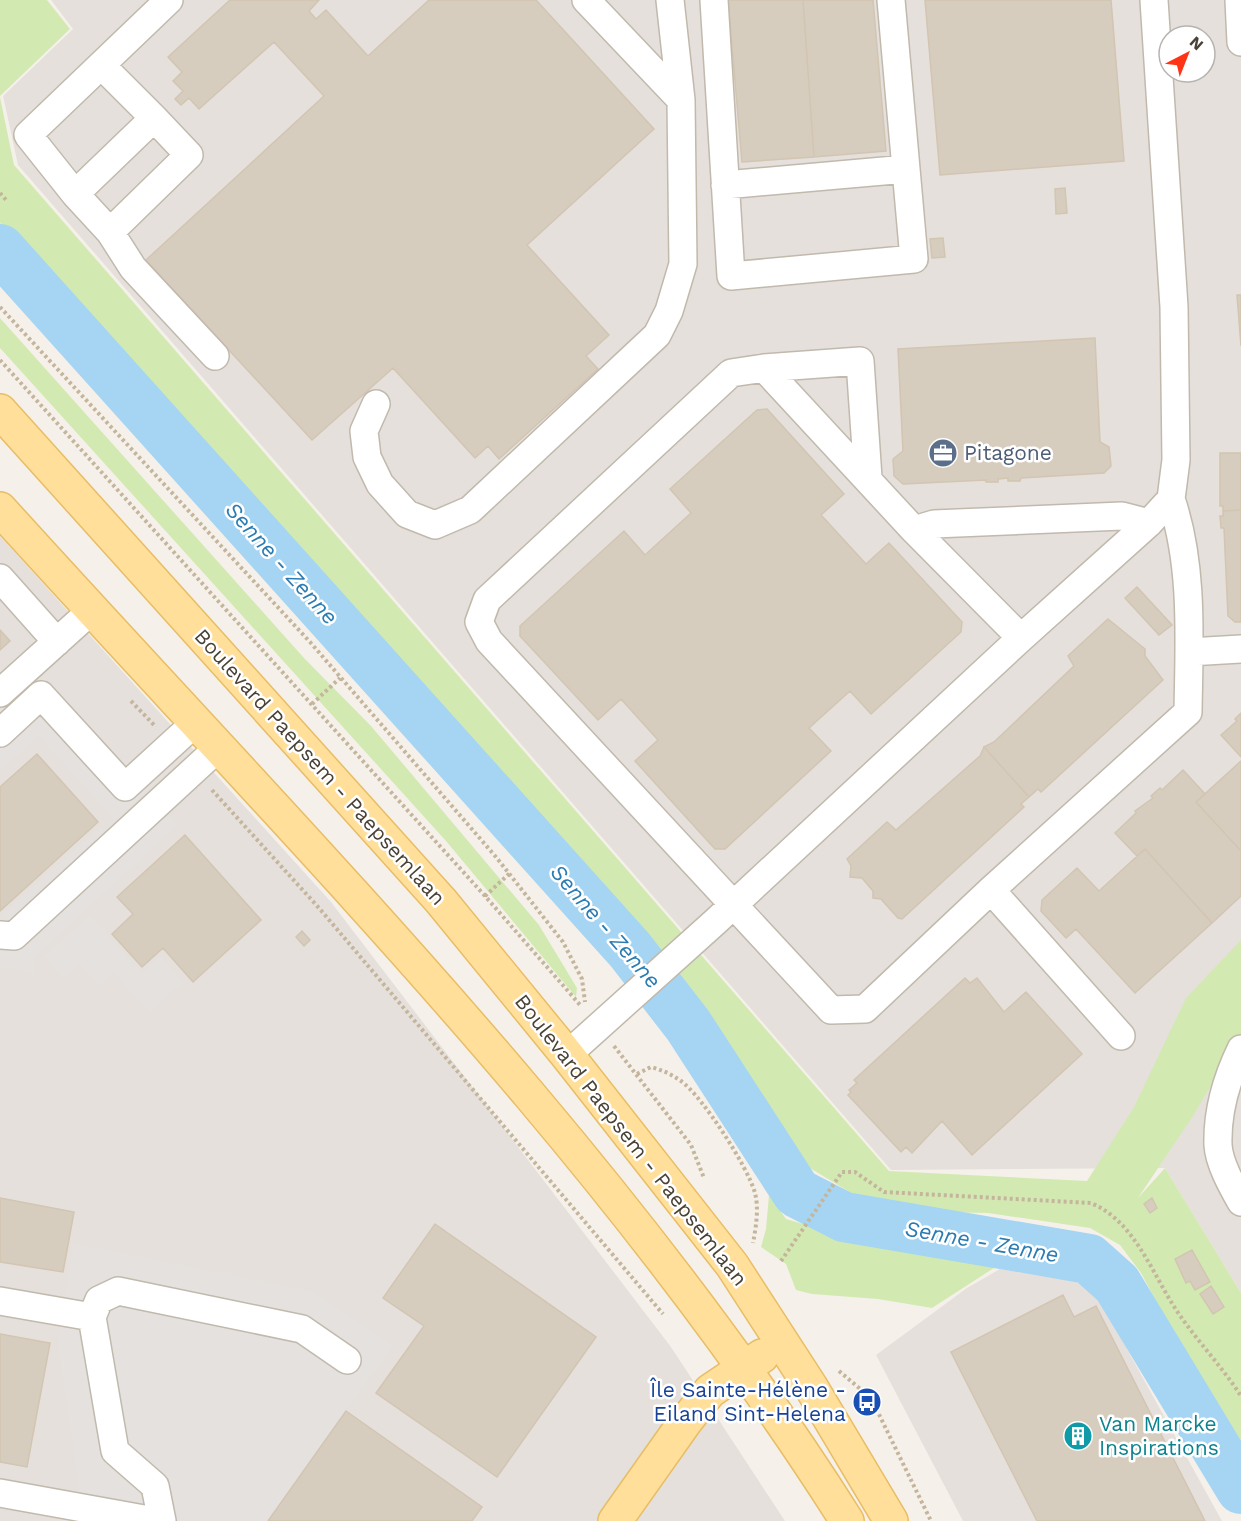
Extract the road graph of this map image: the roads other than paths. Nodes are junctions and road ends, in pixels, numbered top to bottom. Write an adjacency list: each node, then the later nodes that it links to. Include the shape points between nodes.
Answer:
1 (169, 0): 9 (lane)
2 (586, 0): 10 (lane)
3 (670, 0): 10 (lane)
4 (714, 0): 13 (lane)
5 (891, 0): 12 (lane)
6 (1154, 0): 21 (lane, via 1174,307 1176,460)
7 (1239, 0): 8 (lane)
8 (1241, 42)
9 (102, 66): 11 (lane); 14 (lane, via 28,135)
10 (681, 100): 18 (lane, via 683,264 669,311 649,342 470,510 435,525 407,514 380,484 367,457 364,431)
11 (154, 118): 14 (lane); 15 (lane, via 189,155)
12 (906, 169): 13 (lane); 13 (lane, via 914,259 731,276)
13 (725, 185)
14 (75, 194): 15 (lane)
15 (110, 232): 16 (lane, via 133,268)
16 (215, 357)
17 (764, 368): 20 (lane); 20 (lane, via 860,362); 38 (lane, via 731,373 487,600 479,622 489,641)
18 (376, 404)
19 (0, 411): 42 (main road, Boulevard Paepsem - Paepsemlaan, via 433,892)
20 (868, 478): 24 (lane)
21 (1171, 500): 23 (lane); 30 (lane, via 1183,533)
22 (0, 509): 26 (main road)
23 (1149, 524): 24 (lane, via 1122,516 934,524); 27 (lane)
24 (914, 530): 27 (lane)
25 (0, 578): 28 (lane)
26 (92, 610): 28 (lane); 32 (main road)
27 (1021, 638): 38 (lane)
28 (57, 642): 31 (lane)
29 (1241, 649): 30 (lane)
30 (1189, 652): 37 (lane, via 1188,712)
31 (0, 693)
32 (195, 723): 34 (main road); 35 (lane)
33 (0, 733): 35 (lane, via 41,695)
34 (218, 748): 36 (lane); 48 (main road, via 538,1102)
35 (125, 787): 36 (lane)
36 (148, 813): 39 (lane, via 14,936)
37 (991, 890): 38 (lane, via 865,1009 831,1010); 40 (lane)
38 (724, 913): 42 (lane, via 593,1015)
39 (0, 935)
40 (1121, 1036)
41 (1241, 1049): 43 (lane, via 1229,1075 1218,1147)
42 (567, 1055): 46 (main road, Boulevard Paepsem - Paepsemlaan, via 732,1265)
43 (1241, 1202)
44 (0, 1300): 45 (lane)
45 (92, 1317): 47 (lane, via 99,1300 118,1291 302,1329); 51 (lane, via 115,1451 155,1486)
46 (781, 1344): 48 (main road); 54 (main road, Boulevard Paepsem - Paepsemlaan)
47 (347, 1360)
48 (744, 1366): 52 (main road, via 710,1391); 53 (main road)
49 (0, 1493): 50 (lane)
50 (155, 1521)
51 (162, 1521)
52 (615, 1521)
53 (847, 1521)
54 (891, 1521)

